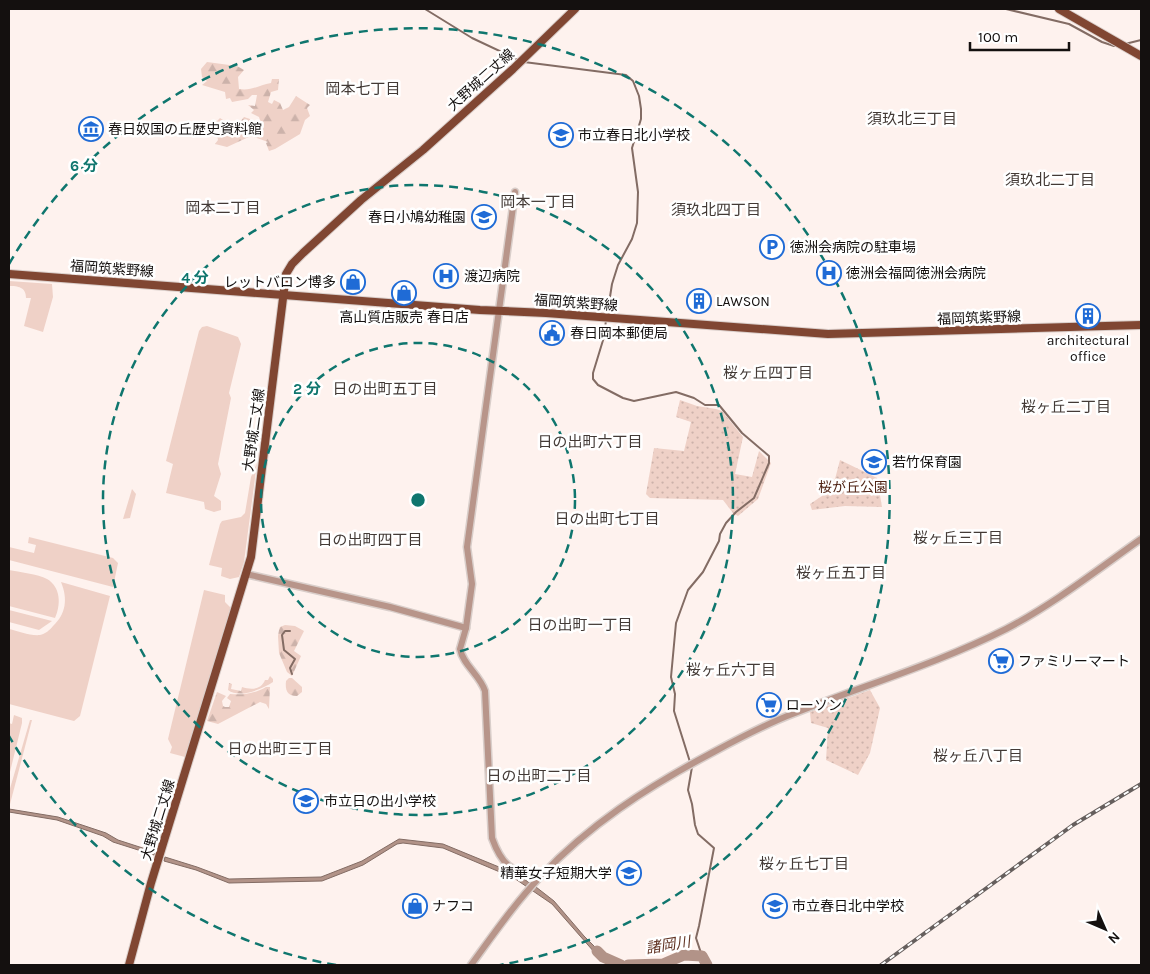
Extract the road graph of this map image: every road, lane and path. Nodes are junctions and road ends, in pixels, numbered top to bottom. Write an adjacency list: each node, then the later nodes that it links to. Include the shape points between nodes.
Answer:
1 (575, 9): 6 (main road, 大野城二丈線, via 423,150 292,264 286,274)
2 (1060, 9): 3 (main road)
3 (1141, 56)
4 (515, 192): 7 (street)
5 (9, 274): 6 (main road, 福岡筑紫野線)
6 (284, 294): 7 (main road, 福岡筑紫野線); 10 (main road, 大野城二丈線, via 251,557)
7 (498, 311): 8 (main road, 福岡筑紫野線, via 828,334); 11 (street, via 467,547 472,584)
8 (1141, 325)
9 (1141, 539): 12 (street, via 1045,607 1006,629 966,648 778,720 660,781 586,833)
10 (246, 574): 11 (street); 13 (main road, 大野城二丈線)
11 (466, 628): 12 (street, via 460,654 485,691 492,838 506,865)
12 (537, 880): 14 (street)
13 (129, 965)
14 (471, 965)

